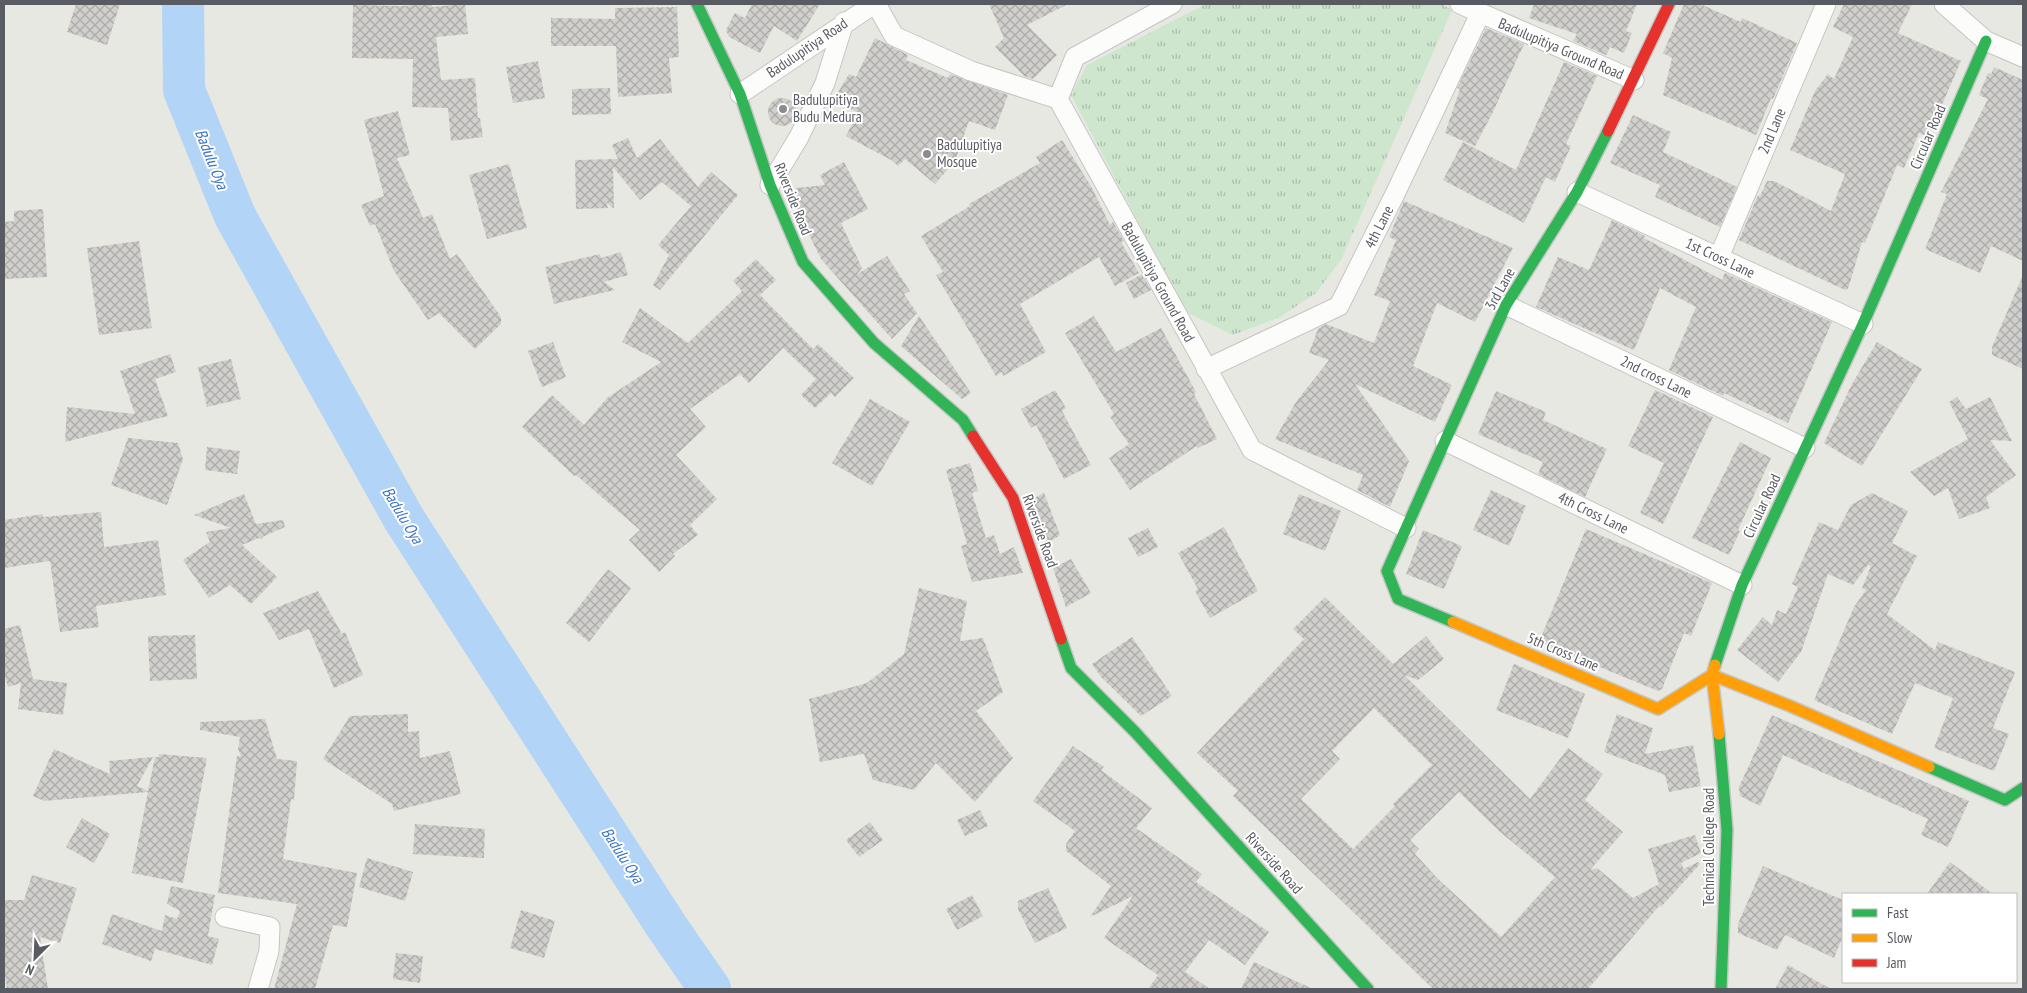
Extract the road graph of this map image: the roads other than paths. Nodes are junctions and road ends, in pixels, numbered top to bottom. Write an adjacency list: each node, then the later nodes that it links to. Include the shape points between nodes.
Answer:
1 (697, 4): 13 (street, Riverside Road)
2 (875, 4): 9 (street, Badulupitiya Road); 14 (street, via 894,36 971,72)
3 (1172, 4): 14 (street, via 1075,57)
4 (1460, 4): 8 (street, Badulupitiya Ground Road)
5 (1669, 4): 12 (street, 3rd Lane)
6 (1826, 4): 17 (street, 2nd Lane)
7 (1944, 4): 10 (street)
8 (1480, 14): 12 (street, Badulupitiya Ground Road); 20 (street, 4th Lane, via 1396,194 1339,306)
9 (844, 22): 13 (street, Badulupitiya Road); 15 (street, via 825,83 799,137)
10 (1986, 41): 11 (street); 19 (street, Circular Road)
11 (2023, 57)
12 (1634, 80): 16 (street, 3rd Lane)
13 (740, 94): 15 (street, Riverside Road)
14 (1058, 99): 20 (street, Badulupitiya Ground Road)
15 (770, 185): 30 (street, Riverside Road, via 803,262 874,343 963,420 1013,498 1071,668 1135,732)
16 (1576, 192): 17 (street, 1st Cross Lane); 18 (street, 3rd Lane)
17 (1718, 257): 19 (street, 1st Cross Lane)
18 (1506, 305): 21 (street, 3rd Lane); 22 (street, 2nd cross Lane)
19 (1863, 324): 22 (street, Circular Road)
20 (1206, 369): 23 (street, Badulupitiya Ground Road, via 1252,450)
21 (1445, 441): 23 (street, 3rd Lane); 24 (street, 4th Cross Lane)
22 (1805, 448): 24 (street, Circular Road)
23 (1406, 528): 25 (street, 3rd Lane, via 1387,571)
24 (1742, 585): 26 (street, Circular Road)
25 (1398, 599): 26 (street, 5th Cross Lane, via 1658,709)
26 (1712, 675): 27 (street, via 2005,800); 31 (street, Technical College Road, via 1727,830)
27 (2023, 788)
28 (225, 917): 29 (street, via 270,927 269,952)
29 (258, 989)
30 (1368, 989)
31 (1721, 989)

